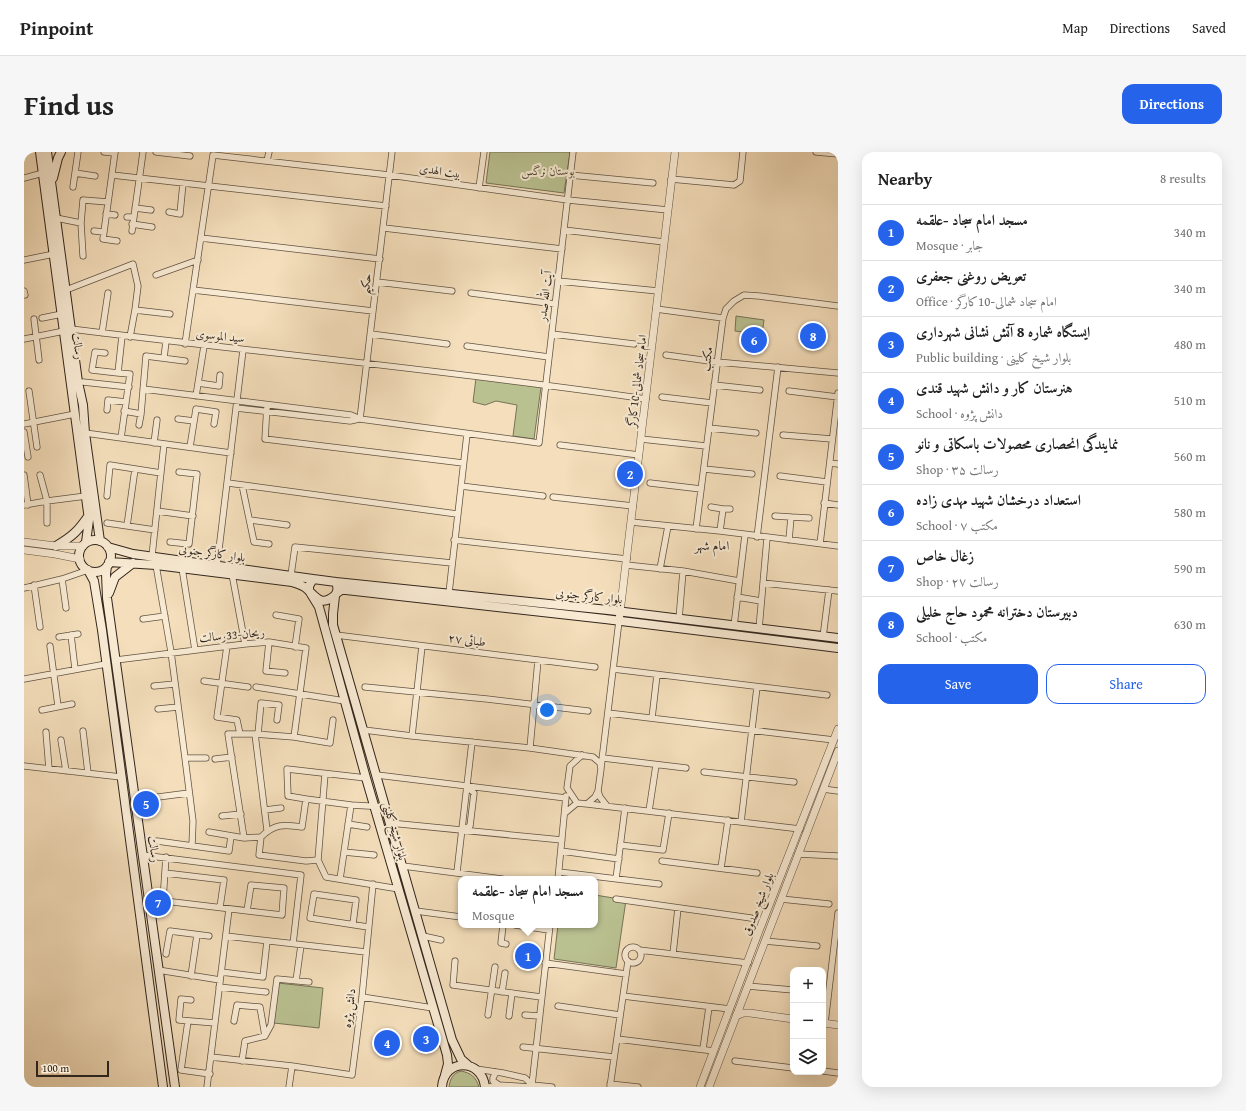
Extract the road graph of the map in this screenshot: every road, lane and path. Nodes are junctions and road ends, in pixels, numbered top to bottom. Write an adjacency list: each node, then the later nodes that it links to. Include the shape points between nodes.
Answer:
1 (40, 152): 19 (main road, رسالت)
2 (47, 152): 30 (main road, رسالت)
3 (61, 152): 30 (main road)
4 (78, 152): 20 (street)
5 (104, 152): 15 (street)
6 (143, 152): 26 (street)
7 (156, 152): 17 (street)
8 (269, 152): 18 (street)
9 (392, 152): 22 (street, حکیم)
10 (484, 152): 33 (street)
11 (573, 152): 24 (street, آیت الله صدر)
12 (674, 152): 27 (street, امام سجاد شمالی-10کارگر)
13 (743, 152): 27 (street, via 740,181 734,185)
14 (816, 152): 16 (street)
15 (115, 153): 21 (street)
16 (838, 154)
17 (190, 156)
18 (267, 161): 22 (street, بیت الهدی); 31 (street, بیت الهدی, via 213,155)
19 (43, 173): 25 (street); 56 (main road, رسالت)
20 (75, 173): 23 (street); 32 (street)
21 (112, 175): 26 (street); 35 (street)
22 (389, 175): 33 (street, بیت الهدی); 36 (street, حکیم)
23 (95, 176)
24 (570, 176): 29 (street); 34 (street, آیت الله صدر)
25 (24, 178)
26 (140, 178): 28 (street); 37 (street)
27 (671, 179): 39 (street, امام سجاد شمالی-10کارگر)
28 (183, 183): 31 (street); 40 (street, via 180,214)
29 (653, 183)
30 (52, 186): 43 (main road, رسالت)
31 (209, 186): 36 (street); 52 (street)
32 (73, 187)
33 (479, 188): 34 (street, بیت الهدی)
34 (568, 200): 39 (street, بیت الهدی); 48 (street, آیت الله صدر)
35 (108, 202): 41 (street); 44 (street, via 83,200)
36 (386, 206): 47 (street, حکیم)
37 (135, 208): 38 (street); 45 (street, via 130,217)
38 (151, 210)
39 (668, 210): 54 (street, امام سجاد شمالی-10کارگر)
40 (169, 212)
41 (106, 214): 42 (street); 51 (street)
42 (114, 215)
43 (56, 218): 44 (street); 64 (main road, رسالت)
44 (81, 223): 57 (street)
45 (132, 224): 46 (street); 50 (street)
46 (152, 227)
47 (384, 228): 55 (street); 58 (street, حکیم)
48 (564, 230): 54 (street); 55 (street, آیت الله صدر)
49 (94, 231): 51 (street)
50 (132, 231)
51 (104, 232): 53 (street, via 103,239)
52 (201, 238): 58 (street); 60 (street)
53 (116, 241)
54 (664, 242): 67 (street, امام سجاد شمالی-10کارگر)
55 (562, 249): 62 (street, آیت الله صدر)
56 (54, 254): 59 (street); 75 (main road, رسالت)
57 (83, 256)
58 (380, 259): 63 (street, حکیم)
59 (24, 260)
60 (198, 260): 61 (street); 65 (street)
61 (156, 275)
62 (558, 281): 67 (street); 70 (street, آیت الله صدر)
63 (377, 282): 66 (street); 74 (street, حکیم)
64 (66, 290): 73 (street, via 133,264 138,286); 80 (main road, رسالت)
65 (193, 290): 74 (street); 89 (street)
66 (452, 291)
67 (658, 292): 72 (street, امام سجاد شمالی-10کارگر)
68 (108, 293): 81 (street)
69 (471, 293): 70 (street)
70 (555, 304): 83 (street, آیت الله صدر)
71 (838, 306): 78 (street, مکتب, via 744,295 726,309)
72 (656, 309): 78 (street); 120 (street, امام سجاد شمالی-10کارگر)
73 (134, 310): 76 (street); 86 (street)
74 (373, 311): 82 (street, حکیم)
75 (62, 314): 77 (street); 80 (main road, رسالت)
76 (170, 314)
77 (42, 318)
78 (723, 318): 101 (street, مکتب)
79 (34, 319): 85 (street)
80 (68, 330): 81 (street, سید الموسوی); 85 (street, سید الموسوی); 127 (main road, رسالت); 141 (main road, رسالت, via 83,405)
81 (102, 333): 84 (street, سید الموسوی)
82 (371, 334): 90 (street); 102 (street, حکیم)
83 (552, 334): 91 (street); 97 (street, آیت الله صدر)
84 (122, 336): 86 (street, سید الموسوی); 104 (street)
85 (36, 337): 87 (street, سید الموسوی); 99 (street)
86 (130, 337): 88 (street, سید الموسوی)
87 (24, 339)
88 (166, 341): 89 (street, سید الموسوی); 98 (street)
89 (185, 344): 92 (street, سید الموسوی)
90 (447, 344)
91 (634, 344)
92 (204, 346): 94 (street, سید الموسوی); 108 (street)
93 (467, 346): 97 (street)
94 (243, 350): 102 (street, سید الموسوی); 123 (street)
95 (105, 354): 104 (street, via 95,352 92,370)
96 (666, 355): 101 (street)
97 (549, 357): 109 (street, آیت الله صدر)
98 (164, 358): 100 (street); 112 (street, via 146,356)
99 (39, 360)
100 (185, 361)
101 (717, 362): 103 (street); 110 (street, مکتب)
102 (367, 363): 109 (street, سید الموسوی); 130 (street, حکیم)
103 (778, 367): 105 (street); 203 (street)
104 (118, 373): 111 (street, via 130,374)
105 (838, 373)
106 (220, 374): 108 (street, via 219,386)
107 (83, 382): 111 (street)
108 (198, 383): 117 (street)
109 (546, 384): 120 (street, سید الموسوی); 142 (street, آیت الله صدر, via 539,443)
110 (714, 385): 113 (street); 122 (street, مکتب)
111 (129, 387): 121 (street)
112 (143, 389): 117 (street); 128 (street)
113 (760, 390)
114 (28, 391): 134 (street)
115 (789, 391): 119 (street)
116 (838, 393): 119 (street)
117 (196, 396): 123 (street)
118 (662, 397): 122 (street)
119 (838, 397): 132 (street)
120 (646, 399): 145 (street, امام سجاد شمالی-10کارگر)
121 (126, 402): 125 (street, via 108,400); 126 (street)
122 (712, 403): 138 (street, مکتب)
123 (236, 405): 124 (street); 153 (street)
124 (267, 409): 130 (street, via 351,415); 156 (street, via 265,439)
125 (107, 410)
126 (124, 411): 128 (street); 144 (street)
127 (75, 414): 134 (street); 173 (main road, رسالت)
128 (140, 414): 137 (street)
129 (178, 419): 133 (street)
130 (360, 419): 142 (street)
131 (157, 420): 147 (street)
132 (836, 420): 146 (street)
133 (194, 421): 136 (street, via 196,409 216,412); 152 (street)
134 (33, 422): 135 (street); 151 (street)
135 (24, 424)
136 (214, 424)
137 (140, 425)
138 (709, 428): 140 (street); 150 (street, مکتب)
139 (24, 432): 155 (street)
140 (756, 433)
141 (85, 434): 144 (street); 207 (main road, رسالت)
142 (467, 434): 156 (street)
143 (783, 435): 146 (street)
144 (121, 438): 147 (street)
145 (641, 439): 150 (street); 154 (street, امام سجاد شمالی-10کارگر)
146 (832, 439): 157 (street)
147 (154, 442): 148 (street)
148 (164, 444): 152 (street); 162 (street)
149 (560, 446): 154 (street)
150 (706, 446): 159 (street, مکتب)
151 (37, 447)
152 (190, 447): 153 (street)
153 (231, 453): 168 (street)
154 (639, 455): 181 (street, امام سجاد شمالی-10کارگر)
155 (28, 457)
156 (463, 463): 171 (street)
157 (830, 463): 158 (street); 167 (street)
158 (838, 464)
159 (704, 468): 163 (street); 172 (street, مکتب)
160 (135, 469): 162 (street); 174 (street, via 110,465); 197 (street)
161 (179, 472): 188 (street, via 198,474)
162 (161, 473): 185 (street)
163 (752, 474)
164 (24, 475): 179 (street)
165 (40, 475): 177 (street)
166 (780, 476): 167 (street)
167 (828, 482): 178 (street)
168 (228, 483): 170 (street); 224 (street)
169 (650, 483): 172 (street)
170 (242, 485): 186 (street); 192 (street)
171 (461, 486): 175 (street); 186 (street)
172 (701, 489): 199 (street, مکتب)
173 (86, 496): 177 (street); 187 (main road, رسالت)
174 (106, 496)
175 (543, 496)
176 (553, 497): 181 (street)
177 (47, 501): 179 (street); 194 (street)
178 (824, 503): 180 (street); 212 (street)
179 (26, 505)
180 (838, 505)
181 (633, 506): 193 (street, امام سجاد شمالی-10کارگر)
182 (711, 507): 183 (street)
183 (723, 509): 184 (street); 201 (street)
184 (730, 509)
185 (157, 512): 188 (street); 200 (street)
186 (458, 514): 205 (street)
187 (89, 515): 210 (main road, رسالت); 213 (main road, via 77,532)
188 (193, 516): 209 (street, via 189,544)
189 (775, 516): 190 (street)
190 (791, 517): 191 (street); 206 (street)
191 (808, 518)
192 (250, 520): 196 (street); 211 (street, via 254,542)
193 (631, 522): 198 (street); 219 (street, امام سجاد شمالی-10کارگر)
194 (47, 523)
195 (107, 523): 197 (street)
196 (287, 525)
197 (127, 526): 200 (street)
198 (668, 526): 199 (street); 226 (street)
199 (696, 529): 201 (street)
200 (155, 530): 217 (street)
201 (720, 531): 202 (street)
202 (745, 535): 203 (street); 233 (street)
203 (757, 536): 204 (street)
204 (767, 538): 206 (street); 237 (street)
205 (454, 540): 219 (street); 221 (street)
206 (789, 540): 212 (street)
207 (100, 541): 210 (main road, via 91,540); 215 (main road)
208 (24, 542): 213 (street)
209 (170, 542)
210 (84, 544): 213 (street); 218 (main road, via 79,554)
211 (269, 544)
212 (820, 544): 214 (street)
213 (56, 546)
214 (838, 546)
215 (108, 547): 217 (main road, بلوار کارگر جنوبی); 222 (main road)
216 (24, 550): 218 (street)
217 (152, 556): 224 (main road, بلوار کارگر جنوبی)
218 (80, 559): 227 (main road)
219 (627, 562): 226 (street); 249 (street, امام سجاد شمالی-10کارگر)
220 (133, 563): 222 (main road, بلوار کارگر جنوبی); 223 (main road, بلوار کارگر جنوبی); 246 (main road, via 115,577)
221 (452, 563): 230 (street, via 295,547); 243 (street)
222 (108, 564): 227 (main road, via 98,571); 234 (main road, رسالت)
223 (156, 565): 225 (main road, بلوار کارگر جنوبی); 252 (street)
224 (217, 566): 230 (main road, بلوار کارگر جنوبی)
225 (182, 568): 229 (main road, بلوار کارگر جنوبی); 273 (street)
226 (660, 569): 228 (street)
227 (88, 570): 231 (street); 236 (main road, رسالت)
228 (683, 571): 233 (street); 255 (street)
229 (232, 574): 242 (main road, بلوار کارگر جنوبی, via 301,584); 267 (street)
230 (291, 575): 232 (main road, بلوار کارگر جنوبی)
231 (62, 579): 238 (street); 248 (street)
232 (313, 579): 235 (main road); 242 (main road, via 310,582)
233 (739, 581): 245 (street)
234 (106, 582): 236 (main road, via 100,578); 246 (main road, رسالت)
235 (336, 582): 243 (main road, بلوار کارگر جنوبی); 244 (main road)
236 (95, 583): 277 (main road, رسالت)
237 (763, 583): 240 (street); 247 (street)
238 (34, 585): 239 (street); 258 (street)
239 (24, 588)
240 (829, 590): 241 (street); 264 (street)
241 (838, 591)
242 (310, 592): 244 (main road, via 314,597 323,600); 253 (main road, بلوار شیخ کلینی)
243 (449, 593): 249 (main road, بلوار کارگر جنوبی)
244 (336, 594): 250 (main road, بلوار شیخ کلینی); 256 (main road, بلوار کارگر جنوبی, via 346,590)
245 (737, 597): 247 (street); 257 (street)
246 (107, 598): 275 (main road, رسالت)
247 (762, 601): 259 (street)
248 (66, 608)
249 (620, 612): 255 (main road, بلوار کارگر جنوبی); 256 (street, امام سجاد شمالی-10کارگر)
250 (333, 614): 253 (main road, via 325,611); 262 (main road, بلوار شیخ کلینی)
251 (276, 615): 271 (street, via 300,619)
252 (165, 616): 254 (street); 274 (street)
253 (321, 616): 296 (main road, بلوار شیخ کلینی)
254 (143, 619)
255 (679, 619): 257 (main road, بلوار کارگر جنوبی)
256 (618, 621): 272 (main road, بلوار کارگر جنوبی); 279 (street)
257 (734, 626): 259 (main road, بلوار کارگر جنوبی)
258 (40, 627)
259 (759, 629): 264 (main road, بلوار کارگر جنوبی)
260 (78, 634): 261 (street)
261 (71, 635): 263 (street); 280 (street)
262 (336, 636): 270 (street, طبائی ۲۷); 309 (main road, بلوار شیخ کلینی)
263 (59, 637)
264 (824, 637): 265 (main road, بلوار کارگر جنوبی)
265 (838, 638)
266 (269, 642): 267 (street, ریحان-33رسالت); 271 (street, ریحان-33رسالت); 282 (street, via 266,671)
267 (245, 644): 269 (street, ریحان-33رسالت)
268 (50, 646): 281 (street)
269 (226, 646): 273 (street, ریحان-33رسالت); 287 (street)
270 (422, 646): 276 (street, طبائی ۲۷); 294 (street)
271 (295, 647): 293 (street, via 306,648)
272 (838, 648)
273 (195, 650): 274 (street, ریحان-33رسالت)
274 (171, 652): 275 (street, ریحان-33رسالت); 286 (street)
275 (116, 660): 354 (main road, رسالت)
276 (538, 660): 278 (street, طبائی ۲۷); 298 (street)
277 (106, 664): 280 (street); 342 (main road, رسالت)
278 (595, 667)
279 (613, 669): 283 (street); 304 (street)
280 (75, 670): 281 (street)
281 (54, 673): 284 (street); 299 (street)
282 (285, 673)
283 (657, 675): 292 (street); 305 (street)
284 (24, 679)
285 (204, 681): 287 (street)
286 (175, 684): 288 (street); 300 (street)
287 (221, 684): 289 (street); 313 (street, via 217,717 237,720)
288 (154, 686)
289 (248, 686)
290 (256, 687): 293 (street)
291 (366, 687): 294 (street)
292 (757, 687): 295 (street); 310 (street)
293 (300, 693): 296 (street); 316 (street)
294 (417, 693): 298 (street); 315 (street)
295 (827, 695)
296 (345, 701): 343 (main road, بلوار شیخ کلینی)
297 (72, 704): 299 (street)
298 (534, 705): 303 (street); 320 (street)
299 (58, 706): 302 (street)
300 (178, 707): 301 (street); 327 (street)
301 (158, 709)
302 (42, 710)
303 (588, 712)
304 (608, 713): 305 (street); 321 (street)
305 (652, 718): 310 (street)
306 (277, 720): 314 (street, via 279,705 261,703)
307 (333, 720): 316 (street, via 330,743)
308 (838, 729): 318 (street, بلوار شیخ صدوق)
309 (364, 730): 315 (street); 341 (main road, بلوار شیخ کلینی)
310 (752, 730): 318 (street); 344 (street)
311 (83, 731): 339 (street)
312 (46, 732): 335 (street)
313 (240, 734): 314 (street); 325 (street, via 228,734)
314 (256, 734): 316 (street); 364 (street)
315 (412, 736): 319 (street)
316 (294, 737)
317 (61, 740): 337 (street)
318 (834, 740): 375 (street, بلوار شیخ صدوق)
319 (472, 742): 320 (street); 346 (street)
320 (530, 748): 323 (street)
321 (604, 748): 326 (street); 329 (street)
322 (838, 751): 348 (street, بلوار شیخ صدوق)
323 (565, 753): 324 (street); 333 (street, via 571,763)
324 (582, 755): 326 (street); 333 (street)
325 (232, 757): 330 (street); 368 (street)
326 (593, 757): 336 (street, via 600,763)
327 (185, 758): 328 (street); 351 (street)
328 (206, 758)
329 (603, 758): 331 (street); 336 (street)
330 (215, 759)
331 (656, 765): 334 (street); 365 (street)
332 (24, 766): 335 (street)
333 (570, 766): 347 (street)
334 (686, 768)
335 (49, 769): 337 (street)
336 (601, 769): 349 (street)
337 (66, 771): 339 (street)
338 (704, 772): 344 (street)
339 (88, 773): 342 (street)
340 (325, 774): 343 (street); 353 (street, via 287,769 288,796); 355 (street)
341 (377, 775): 346 (street); 361 (main road, بلوار شیخ کلینی)
342 (121, 777): 449 (main road, رسالت)
343 (366, 778): 360 (main road, بلوار شیخ کلینی)
344 (746, 778): 345 (street); 371 (street)
345 (794, 782)
346 (467, 786): 352 (street); 377 (street)
347 (567, 788): 352 (street); 356 (street)
348 (823, 789): 350 (street); 388 (street, بلوار شیخ صدوق)
349 (598, 791): 357 (street); 359 (street)
350 (838, 791)
351 (189, 793): 354 (street); 385 (street, via 193,822)
352 (566, 798): 366 (street)
353 (306, 799): 355 (street); 376 (street, via 302,827 283,824)
354 (135, 800): 389 (main road, رسالت)
355 (322, 800): 358 (street); 394 (street)
356 (577, 803): 357 (street); 366 (street)
357 (587, 804): 359 (street)
358 (351, 805): 360 (street); 373 (street)
359 (607, 806): 363 (street)
360 (376, 807): 361 (street); 410 (main road, بلوار شیخ کلینی)
361 (386, 807): 372 (main road, بلوار شیخ کلینی)
362 (281, 808): 364 (street)
363 (625, 808): 365 (street); 384 (street)
364 (265, 810): 376 (street)
365 (649, 811): 367 (street)
366 (564, 813): 382 (street)
367 (669, 813): 370 (street); 384 (street, via 663,850)
368 (241, 814): 369 (street); 381 (street)
369 (222, 816)
370 (728, 820): 371 (street); 397 (street)
371 (741, 822): 375 (street)
372 (390, 823): 377 (street); 396 (main road, بلوار شیخ کلینی)
373 (348, 824): 374 (street); 387 (street)
374 (367, 827)
375 (800, 829): 445 (street, بلوار شیخ صدوق)
376 (267, 830): 380 (street)
377 (462, 831): 382 (street); 398 (street)
378 (209, 832): 379 (street)
379 (231, 836): 381 (street); 385 (street, via 229,851)
380 (261, 837): 381 (street); 394 (street, via 259,855 306,861)
381 (244, 838)
382 (562, 840): 386 (street)
383 (156, 842): 385 (street)
384 (620, 845): 393 (street)
385 (192, 846)
386 (561, 851): 393 (street); 399 (street)
387 (344, 852): 390 (street); 406 (street)
388 (798, 854): 391 (street); 413 (street, بلوار شیخ صدوق)
389 (142, 855): 392 (street); 411 (main road, رسالت)
390 (374, 855)
391 (838, 856)
392 (166, 858): 400 (street); 435 (street, via 301,875)
393 (619, 859): 407 (street)
394 (318, 860): 406 (street, via 326,877)
395 (662, 861): 397 (street)
396 (403, 866): 398 (street); 420 (main road, بلوار شیخ کلینی)
397 (721, 868): 401 (street)
398 (457, 872): 402 (street)
399 (559, 872): 403 (street); 404 (street)
400 (165, 873): 414 (street); 416 (street, via 224,880)
401 (757, 873)
402 (483, 876)
403 (558, 876)
404 (592, 876)
405 (598, 877): 407 (street)
406 (340, 879): 408 (street)
407 (616, 879): 409 (street)
408 (373, 884): 410 (street); 425 (street, دانش پژوه)
409 (659, 884)
410 (399, 889): 472 (main road, بلوار شیخ کلینی)
411 (148, 899): 414 (street); 448 (main road, رسالت)
412 (616, 899): 418 (street)
413 (781, 899): 415 (street); 434 (street, بلوار شیخ صدوق)
414 (163, 900): 416 (street)
415 (829, 904)
416 (220, 908): 417 (street)
417 (229, 908): 419 (street); 430 (street)
418 (678, 908): 423 (street); 442 (street)
419 (247, 911): 419 (street, via 282,916 284,888 251,885)
420 (416, 911): 422 (street); 431 (main road, بلوار شیخ کلینی)
421 (838, 912): 471 (street)
422 (458, 917)
423 (752, 918)
424 (353, 924): 424 (street, via 310,918 314,894 356,900); 425 (street)
425 (368, 927): 440 (street, دانش پژوه)
426 (503, 928): 436 (street, via 501,943)
427 (550, 928): 446 (street)
428 (197, 935): 429 (street); 441 (street, via 170,931); 453 (street)
429 (209, 936)
430 (226, 936): 432 (street); 450 (street)
431 (423, 936): 433 (street); 473 (main road, بلوار شیخ کلینی)
432 (267, 940): 435 (street); 450 (street, via 263,977)
433 (441, 940)
434 (765, 941): 438 (street); 457 (street, بلوار شیخ صدوق)
435 (293, 944): 437 (street)
436 (506, 944)
437 (301, 945): 440 (street); 455 (street)
438 (817, 946)
439 (639, 950): 442 (street); 444 (street, via 641,954 638,961); 444 (street, via 634,947 627,949 625,954)
440 (366, 952): 465 (street, دانش پژوه)
441 (166, 954)
442 (673, 954): 445 (street)
443 (454, 961): 460 (street, via 453,985)
444 (628, 961): 452 (street)
445 (748, 962): 474 (street, بلوار شیخ صدوق)
446 (545, 963): 452 (street); 466 (street)
447 (495, 967): 460 (street)
448 (158, 970): 449 (main road); 453 (street); 510 (main road, رسالت)
449 (147, 972): 509 (main road, رسالت)
450 (221, 972): 454 (street)
451 (505, 973): 462 (street)
452 (626, 974): 464 (street)
453 (191, 976): 454 (street)
454 (220, 980): 458 (street)
455 (296, 981): 456 (street); 488 (street, via 277,979 271,1025)
456 (309, 982)
457 (748, 986): 459 (street); 470 (street, بلوار شیخ صدوق)
458 (219, 987): 461 (street); 485 (street)
459 (790, 990)
460 (492, 991): 462 (street); 476 (street)
461 (266, 992)
462 (502, 992): 463 (street)
463 (512, 993): 466 (street); 479 (street)
464 (623, 996): 469 (street); 478 (street)
465 (362, 997): 472 (street); 498 (street, دانش پژوه, via 352,1075)
466 (541, 997): 480 (street)
467 (191, 1000): 483 (street, via 181,999 178,1020)
468 (558, 1006): 478 (street)
469 (709, 1007): 474 (street); 492 (street)
470 (739, 1007): 475 (street); 481 (street, بلوار شیخ صدوق)
471 (826, 1007)
472 (433, 1008): 473 (main road); 505 (main road, بلوار شیخ کلینی, via 447,1055)
473 (443, 1008): 499 (main road, بلوار شیخ کلینی, via 452,1040 461,1059)
474 (730, 1010): 493 (street, بلوار شیخ صدوق)
475 (750, 1013): 481 (street); 482 (street)
476 (488, 1015)
477 (525, 1015): 480 (street)
478 (620, 1015): 489 (street)
479 (509, 1016)
480 (539, 1016): 491 (street)
481 (736, 1016): 519 (street, بلوار شیخ صدوق)
482 (790, 1019)
483 (188, 1021): 485 (street); 504 (street, via 181,1070)
484 (234, 1021): 488 (street, via 237,1005 260,1007)
485 (216, 1023): 494 (street)
486 (826, 1023): 487 (street)
487 (838, 1025)
488 (265, 1036): 496 (street, via 244,1041)
489 (617, 1039): 492 (street); 495 (street)
490 (523, 1047): 491 (street)
491 (535, 1048): 495 (street); 507 (street)
492 (703, 1049): 493 (street)
493 (714, 1051): 518 (street, بلوار شیخ صدوق)
494 (212, 1057): 496 (street); 504 (street)
495 (614, 1057): 508 (street)
496 (242, 1061): 498 (street)
497 (735, 1061): 500 (street)
498 (292, 1066): 512 (street)
499 (473, 1067): 502 (street); 505 (main road, via 456,1066); 514 (main road, بلوار شیخ کلینی, via 481,1074)
500 (790, 1068)
501 (826, 1071): 503 (street)
502 (496, 1072): 506 (street, via 493,1081); 507 (street, via 524,1078)
503 (838, 1073)
504 (210, 1074): 511 (street)
505 (445, 1076): 513 (main road, بلوار شیخ کلینی)
506 (499, 1085): 507 (street); 515 (street)
507 (532, 1085): 516 (street)
508 (610, 1085): 517 (street)
509 (163, 1087)
510 (175, 1087)
511 (207, 1087)
512 (289, 1087)
513 (442, 1087)
514 (485, 1087)
515 (489, 1087)
516 (552, 1087)
517 (638, 1087)
518 (700, 1087)
519 (709, 1087)

